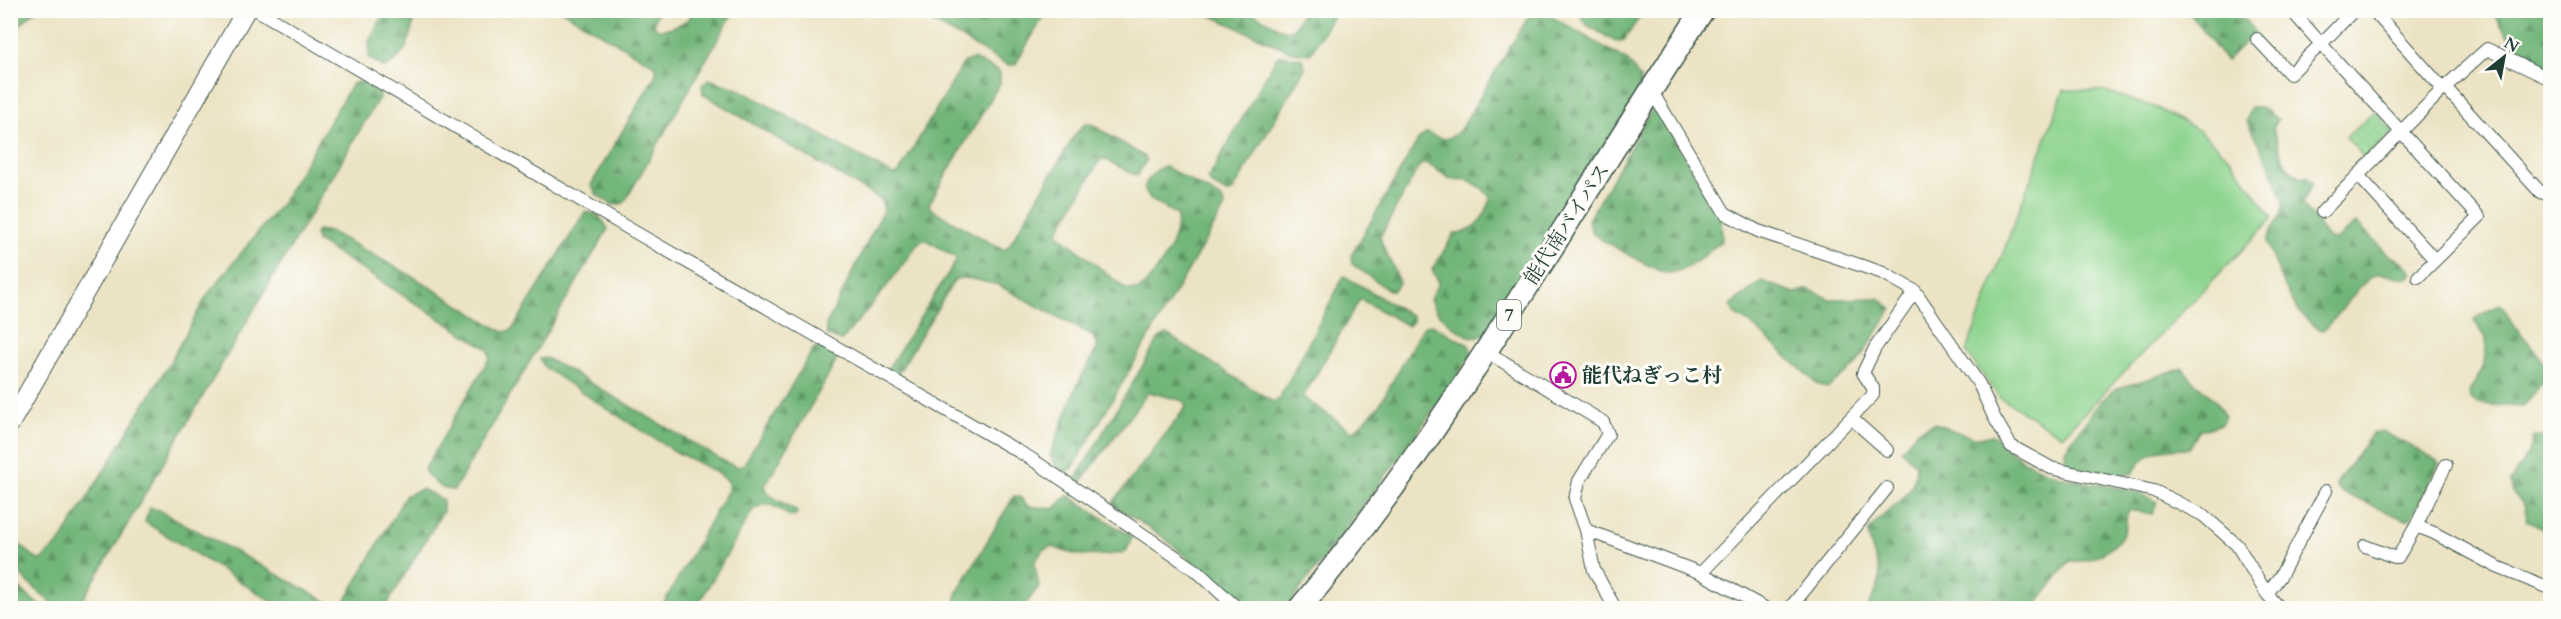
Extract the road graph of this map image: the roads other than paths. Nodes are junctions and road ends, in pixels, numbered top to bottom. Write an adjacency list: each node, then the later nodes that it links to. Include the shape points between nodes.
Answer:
1 (246, 10): 21 (street)
2 (257, 10): 32 (street, via 1030,458 1197,571)
3 (1703, 10): 11 (highway, 能代南バイパス / 7)
4 (2291, 10): 8 (street)
5 (2354, 10): 8 (street)
6 (2373, 10): 10 (street)
7 (2257, 39): 8 (street, via 2290,74)
8 (2321, 44): 12 (street)
9 (2550, 79): 10 (street, via 2487,50)
10 (2444, 88): 12 (street); 14 (street, via 2540,192)
11 (1651, 90): 18 (street, via 1725,213 1758,231 1883,273); 19 (highway, 能代南バイパス / 7)
12 (2400, 132): 13 (street); 16 (street, via 2479,217)
13 (2358, 175): 15 (street); 16 (street)
14 (2550, 192)
15 (2322, 212)
16 (2435, 261): 17 (street)
17 (2418, 277)
18 (1915, 291): 20 (street, via 1875,348 1863,373 1873,388 1872,395); 31 (street, via 1979,384 2011,446 2051,468 2154,491 2202,515 2236,545)
19 (1487, 352): 27 (street, via 1604,422 1608,434 1579,481 1575,499); 33 (highway, 能代南バイパス / 7, via 1419,451)
20 (1851, 418): 22 (street); 29 (street)
21 (10, 424)
22 (1887, 450)
23 (2446, 465): 26 (street)
24 (1887, 488): 36 (street)
25 (2326, 490): 31 (street)
26 (2416, 526): 28 (street, via 2398,557); 30 (street, via 2497,567)
27 (1586, 530): 29 (street); 34 (street, via 1594,570)
28 (2365, 546)
29 (1701, 573): 35 (street)
30 (2550, 588)
31 (2267, 594): 37 (street)
32 (1237, 609)
33 (1300, 609)
34 (1615, 609)
35 (1764, 609)
36 (1790, 609)
37 (2280, 609)

